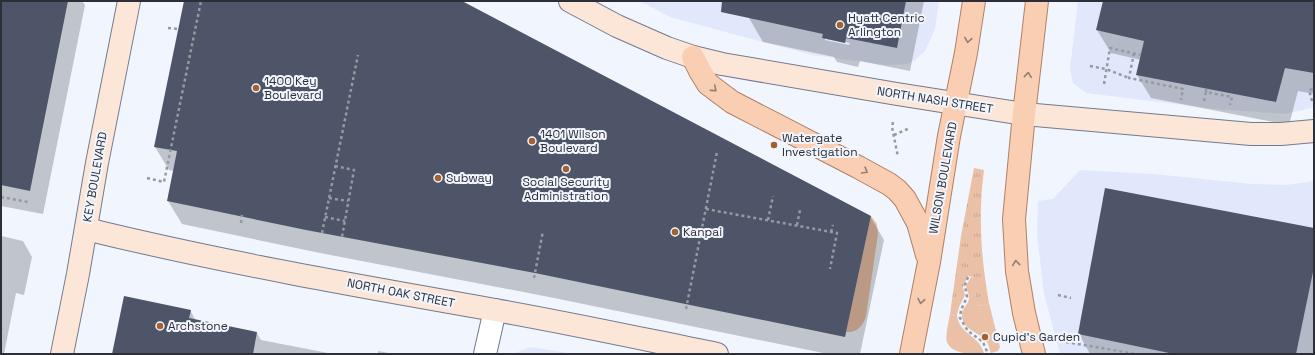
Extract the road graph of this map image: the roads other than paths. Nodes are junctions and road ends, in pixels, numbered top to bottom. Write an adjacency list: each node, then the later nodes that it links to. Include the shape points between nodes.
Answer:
1 (129, 1): 9 (street, KEY BOULEVARD)
2 (570, 1): 5 (street, NORTH NASH STREET, via 635,34)
3 (974, 1): 6 (main road, WILSON BOULEVARD, one-way to 6)
4 (1037, 1): 7 (main road, one-way to 4)
5 (693, 57): 6 (street, NORTH NASH STREET); 10 (main road, one-way to 10, via 708,84 732,102 858,166 897,190 918,223)
6 (956, 103): 7 (street, NORTH NASH STREET); 10 (main road, WILSON BOULEVARD)
7 (1024, 114): 8 (street, NORTH NASH STREET, via 1251,134); 16 (main road, one-way to 7, via 1024,313 1015,240)
8 (1314, 131)
9 (86, 229): 11 (street, NORTH OAK STREET, via 165,248); 12 (street, KEY BOULEVARD)
10 (929, 262): 15 (main road, WILSON BOULEVARD, one-way to 15)
11 (495, 310): 13 (street); 14 (street, NORTH OAK STREET)
12 (62, 354)
13 (485, 354)
14 (716, 354)
15 (912, 354)
16 (1034, 354)

